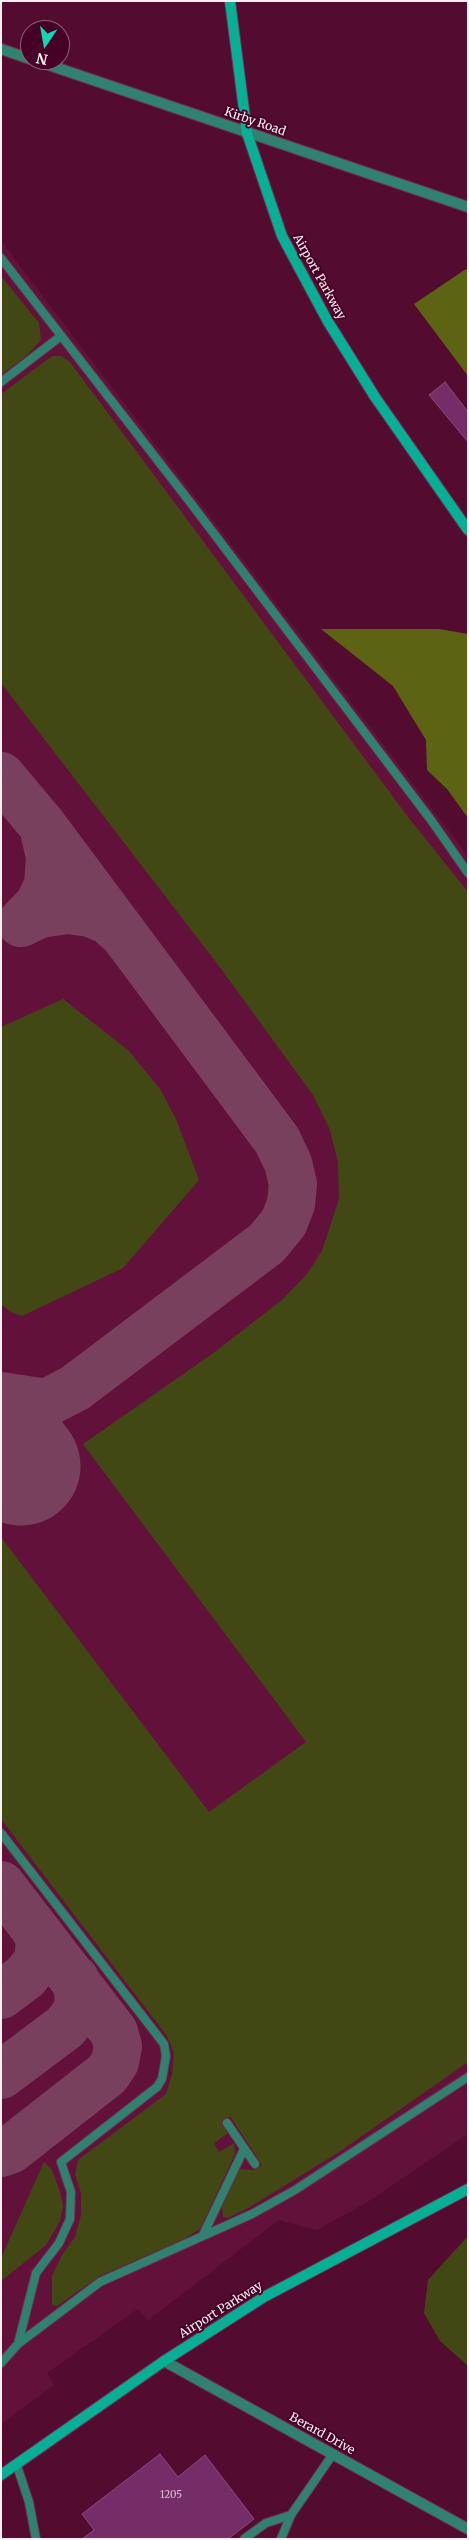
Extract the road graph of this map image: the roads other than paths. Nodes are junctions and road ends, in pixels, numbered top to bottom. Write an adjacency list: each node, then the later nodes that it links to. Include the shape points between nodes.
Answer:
1 (230, 1): 5 (main road, Airport Parkway)
2 (1, 49): 3 (street)
3 (20, 56)
4 (63, 70): 5 (street, Kirby Road)
5 (247, 133): 6 (street, Kirby Road); 10 (main road, Airport Parkway, via 282,236 327,320 375,397)
6 (468, 207)
7 (1, 258): 8 (lane)
8 (61, 336): 9 (lane); 11 (lane)
9 (1, 382)
10 (468, 530)
11 (468, 873)
12 (1, 1833): 19 (lane, via 164,2044 166,2056 158,2087 62,2162 71,2192 70,2219 59,2243 36,2274)
13 (468, 2077): 18 (lane, via 295,2190 252,2214)
14 (228, 2123): 15 (lane)
15 (244, 2148): 16 (lane); 18 (lane)
16 (255, 2164)
17 (468, 2189): 20 (main road, Airport Parkway, via 264,2297)
18 (203, 2235): 19 (lane, via 100,2282)
19 (18, 2344): 21 (lane)
20 (164, 2361): 22 (street, Berard Drive); 23 (main road, Airport Parkway)
21 (1, 2363)
22 (332, 2454): 25 (lane); 26 (street, Berard Drive)
23 (17, 2466): 24 (main road, Airport Parkway); 27 (lane, via 29,2502)
24 (1, 2475)
25 (291, 2515): 28 (lane, via 266,2524); 29 (lane)
26 (468, 2529)
27 (36, 2539)
28 (244, 2539)
29 (281, 2539)

